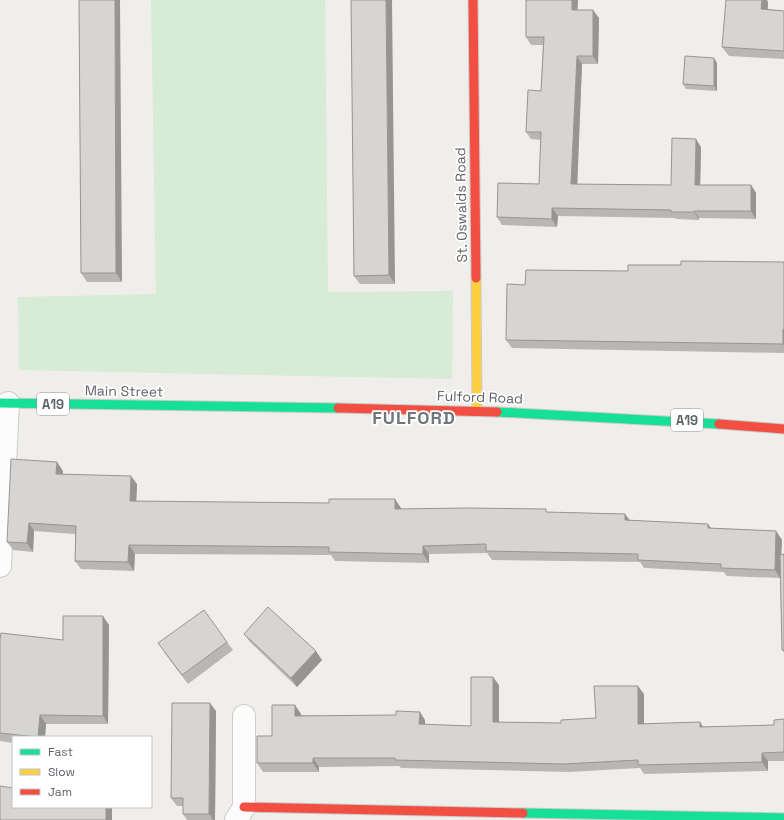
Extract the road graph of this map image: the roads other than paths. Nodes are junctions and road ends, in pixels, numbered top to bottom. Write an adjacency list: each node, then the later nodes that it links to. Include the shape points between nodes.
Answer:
1 (473, 0): 4 (street, St. Oswalds Road)
2 (4, 403): 3 (street, Main Street / A19); 6 (street)
3 (175, 406): 4 (street, Fulford Road / A19)
4 (477, 410): 5 (street, Fulford Road / A19, via 688,420)
5 (784, 429)
6 (0, 566)
7 (244, 716): 8 (street)
8 (240, 814): 9 (street)
9 (538, 816): 10 (street)
10 (784, 818)

